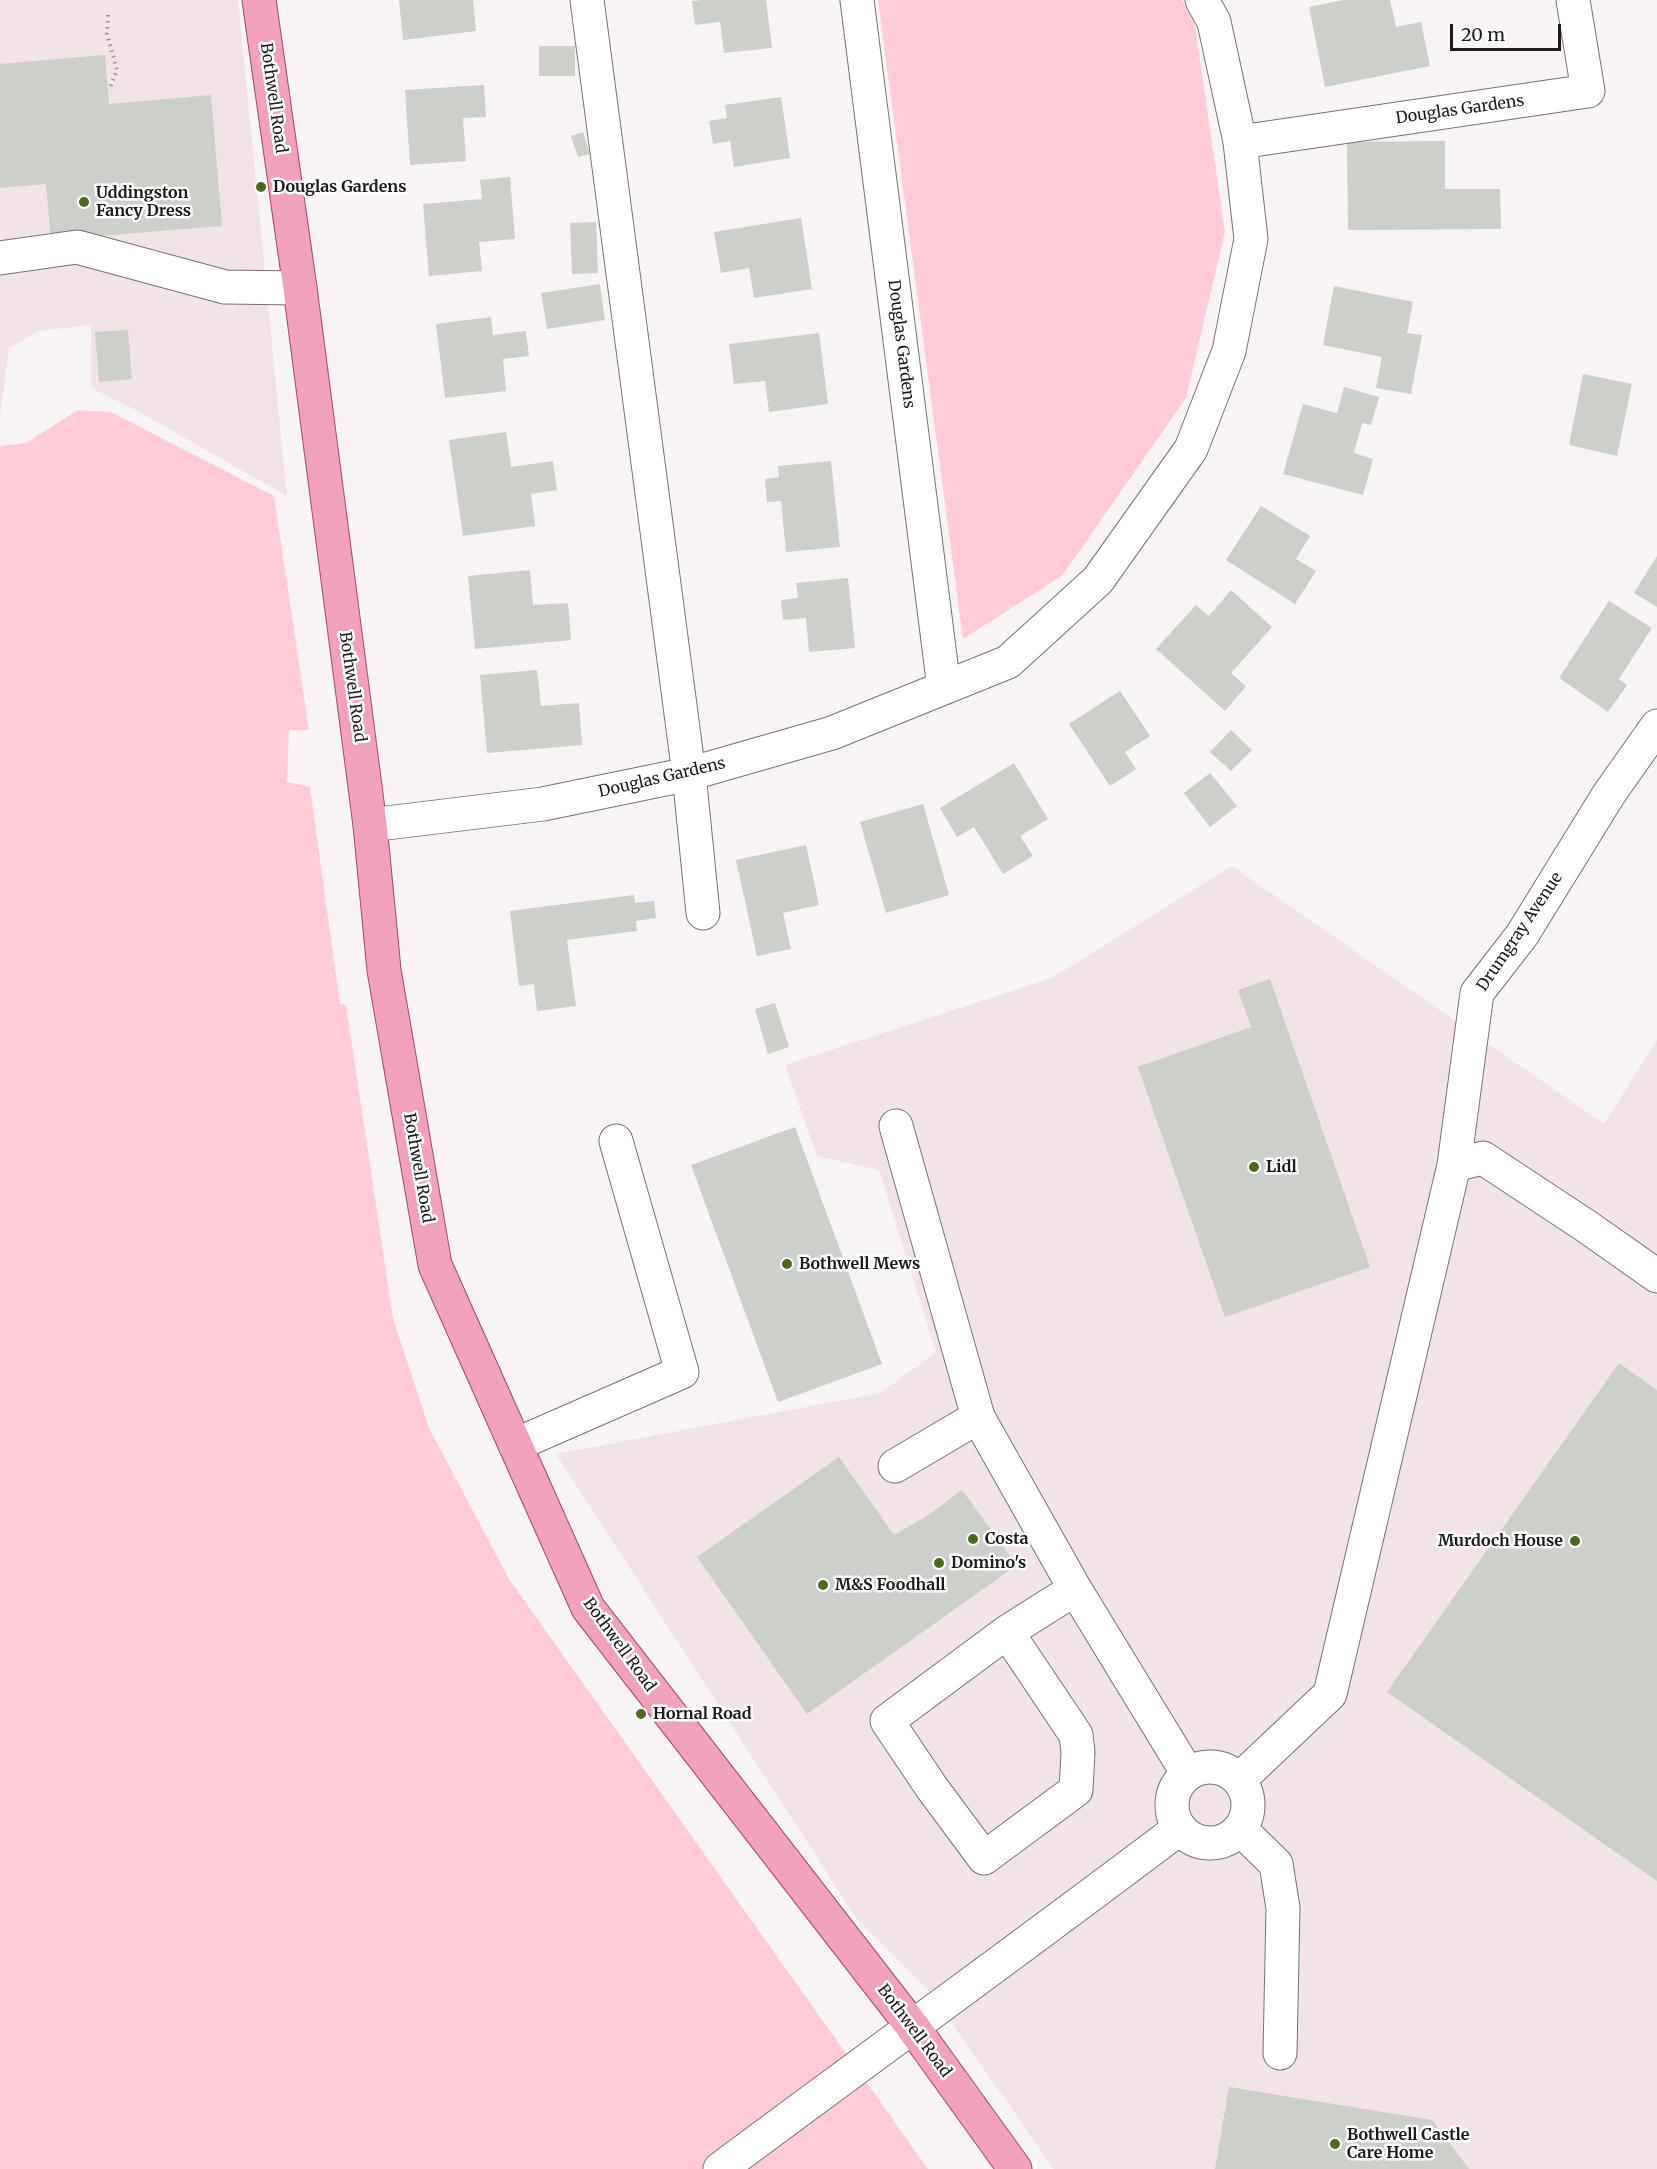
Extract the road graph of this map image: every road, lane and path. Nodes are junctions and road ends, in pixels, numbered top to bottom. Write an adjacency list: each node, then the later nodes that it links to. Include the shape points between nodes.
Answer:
1 (259, 0): 10 (main road, Bothwell Road)
2 (587, 0): 13 (street)
3 (857, 0): 11 (street, Douglas Gardens)
4 (1202, 0): 8 (street, Douglas Gardens, via 1214,22)
5 (1573, 0): 8 (street, Douglas Gardens, via 1588,91)
6 (108, 15): 7 (path, via 107,34 117,70)
7 (109, 90)
8 (1240, 142): 11 (street, Douglas Gardens, via 1251,239 1229,351 1191,449 1098,580 1008,662)
9 (0, 258): 10 (street, via 76,247 225,287)
10 (300, 288): 14 (main road, Bothwell Road)
11 (944, 688): 13 (street, Douglas Gardens, via 832,733)
12 (1657, 726): 18 (street, Drumgray Avenue, via 1609,794 1522,935 1477,993)
13 (689, 774): 14 (street, Douglas Gardens, via 543,804); 15 (street)
14 (370, 825): 21 (main road, Bothwell Road, via 384,970 435,1265)
15 (703, 913)
16 (896, 1126): 20 (street)
17 (616, 1141): 21 (street, via 682,1372)
18 (1454, 1165): 19 (street, via 1483,1158); 26 (street, Drumgray Avenue, via 1330,1694)
19 (1657, 1276)
20 (978, 1417): 22 (street); 23 (street)
21 (516, 1445): 29 (main road, Bothwell Road, via 588,1608)
22 (895, 1466)
23 (1075, 1589): 24 (street); 25 (street)
24 (1007, 1632): 24 (street, via 1076,1734 1076,1790 984,1858 887,1722)
25 (1188, 1774): 26 (street, via 1200,1767 1214,1766); 27 (street, via 1174,1790 1172,1803 1173,1816)
26 (1239, 1780): 28 (street, via 1249,1804)
27 (1180, 1828): 28 (street, via 1207,1843 1220,1842); 29 (street)
28 (1240, 1829): 30 (street, via 1276,1863 1283,1908)
29 (912, 2026): 31 (street); 32 (main road, Bothwell Road)
30 (1280, 2053)
31 (720, 2169)
32 (1015, 2169)

